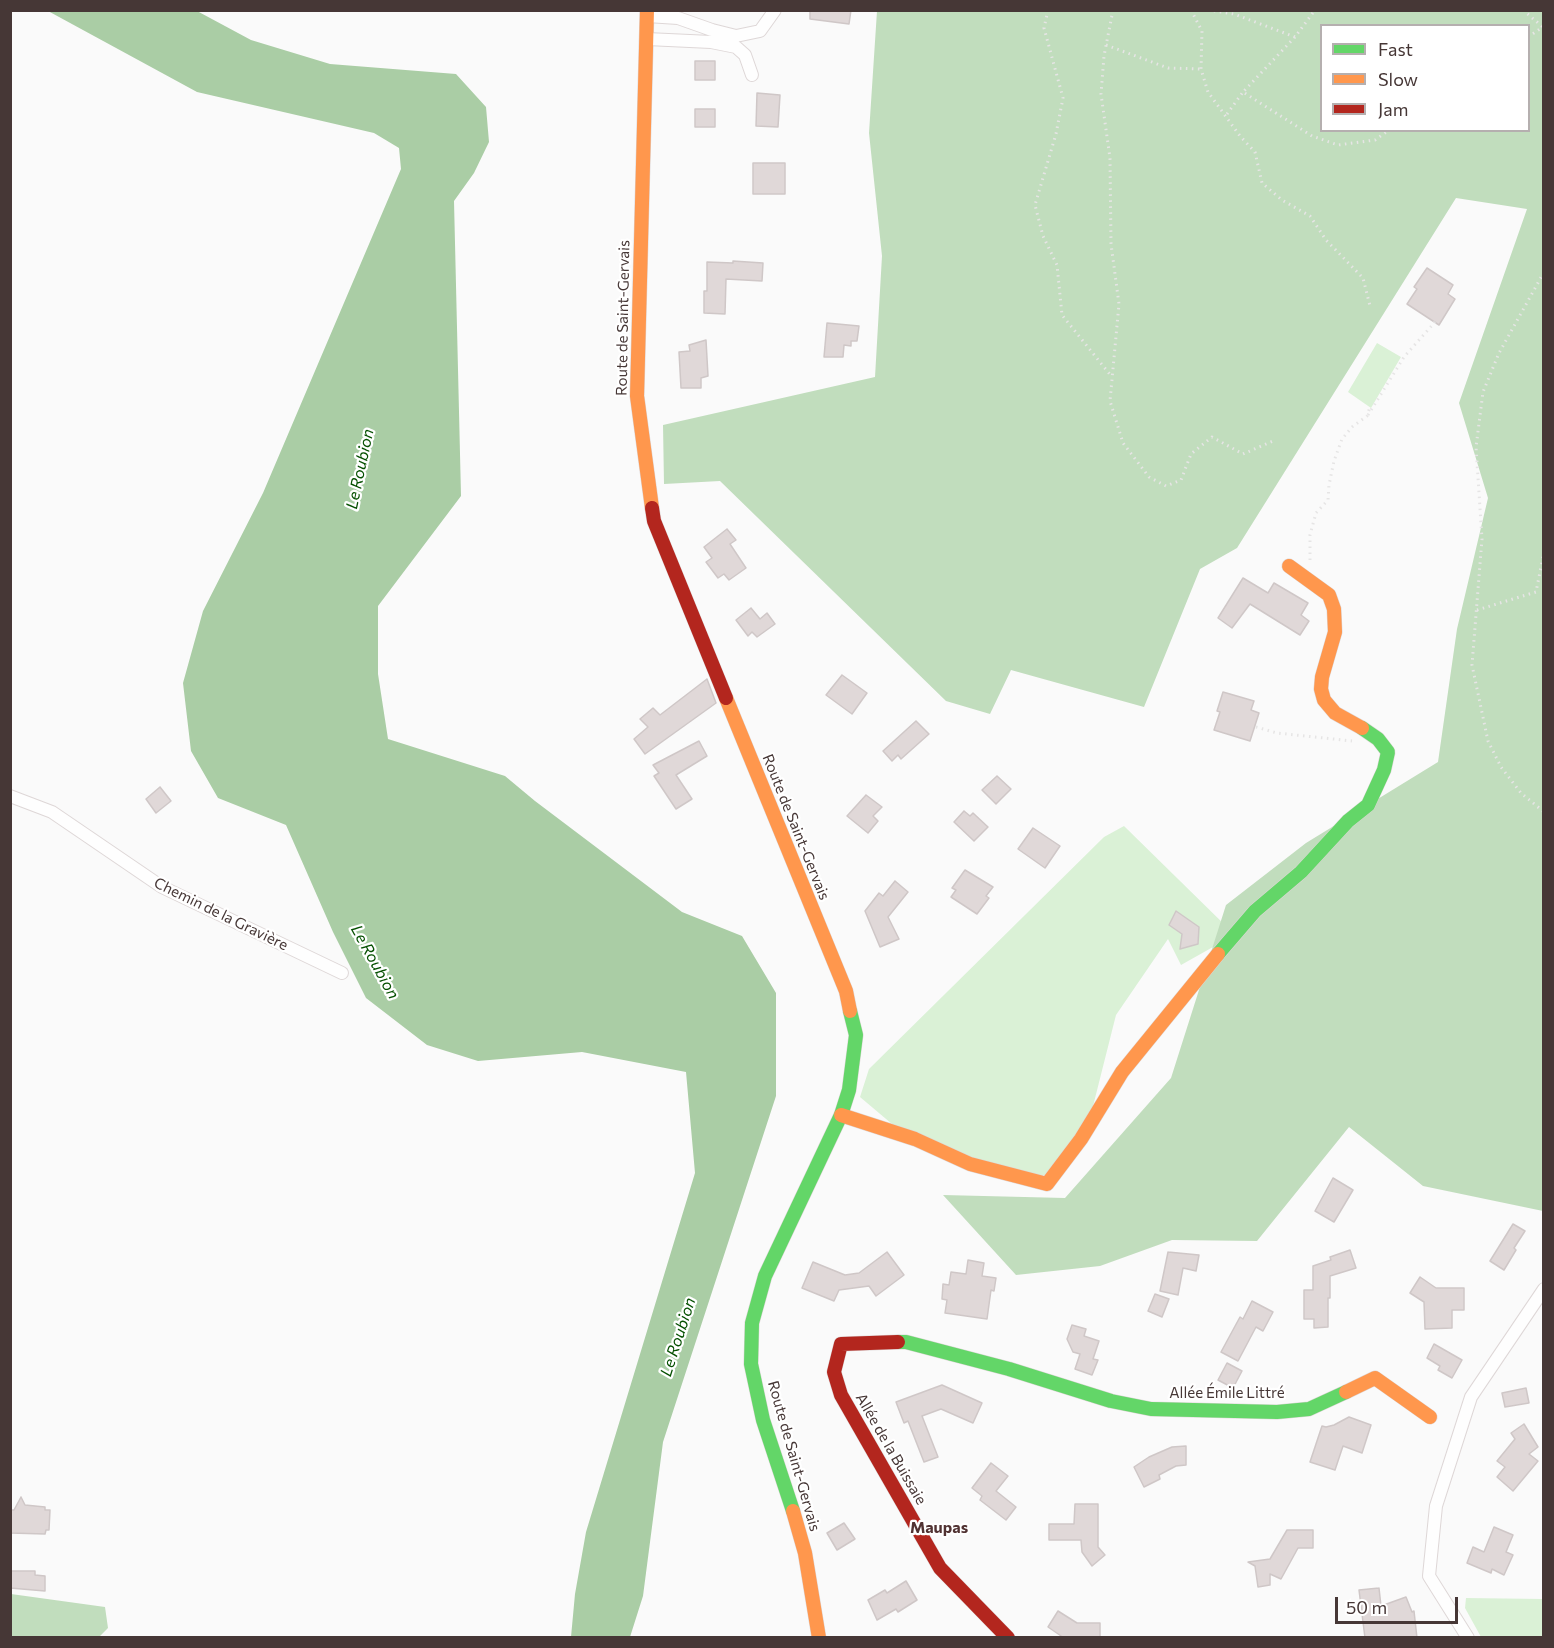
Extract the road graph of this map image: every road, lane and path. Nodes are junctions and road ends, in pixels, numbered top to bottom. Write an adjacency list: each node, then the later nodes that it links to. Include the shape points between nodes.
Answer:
1 (776, 10): 8 (street, via 760,31 736,36)
2 (1048, 10): 22 (path, via 1044,28 1063,98 1035,204 1043,236 1057,265 1062,315)
3 (1113, 10): 13 (path)
4 (1191, 10): 14 (path, via 1202,31)
5 (1208, 10): 11 (path, via 1234,14)
6 (1314, 10): 11 (path)
7 (1523, 10): 9 (path)
8 (647, 13): 12 (street, Route de Saint-Gervais)
9 (1543, 28): 10 (path)
10 (1530, 36)
11 (1295, 37): 16 (path)
12 (646, 39): 15 (street, via 736,47 745,55); 35 (street, Route de Saint-Gervais, via 637,396 654,521 846,991 856,1035 849,1090)
13 (1106, 45): 14 (path, via 1168,68); 22 (path, via 1101,94 1110,158 1111,244 1119,304)
14 (1201, 69): 17 (path, via 1208,92)
15 (752, 75)
16 (1243, 92): 17 (path); 18 (path, via 1312,136 1338,145 1376,140)
17 (1226, 115): 20 (path, via 1256,152 1262,183 1282,201 1310,216 1326,240 1363,279)
18 (1386, 132)
19 (1544, 272): 29 (path, via 1499,352 1483,392 1476,447 1482,539)
20 (1370, 306)
21 (1435, 322): 24 (path, via 1404,357)
22 (1112, 376): 25 (path, via 1110,401 1123,444 1149,477 1166,486 1181,480 1191,454 1212,437 1243,454)
23 (1370, 407): 24 (path)
24 (1366, 416): 28 (path, via 1342,439 1334,461 1328,500 1316,513 1310,535)
25 (1273, 441)
26 (1544, 552): 29 (path, via 1536,592)
27 (1289, 566): 28 (street)
28 (1309, 580): 31 (street, via 1329,595 1334,609 1335,632 1322,676 1324,700 1335,713)
29 (1477, 610): 33 (path, via 1472,665 1488,741 1501,767)
30 (1256, 727): 31 (path, via 1277,733)
31 (1381, 742): 35 (street, via 1388,752 1368,805 1301,872 1255,911 1206,968 1122,1072 1081,1139 1047,1184 970,1164 915,1139)
32 (10, 796): 34 (street, Chemin de la Gravière, via 52,812 162,887)
33 (1544, 812)
34 (342, 973)
35 (841, 1115): 39 (street, Route de Saint-Gervais, via 765,1276 752,1323 751,1365 760,1409 805,1553)
36 (1544, 1289): 41 (street, via 1471,1397 1436,1506 1429,1576)
37 (1009, 1369): 38 (street, Allée Émile Littré, via 1111,1401 1151,1409 1309,1409 1375,1378); 40 (street, Allée de la Buissaie, via 906,1342 841,1344 834,1372 840,1395 940,1568)
38 (1430, 1417)
39 (819, 1638)
40 (1008, 1638)
41 (1468, 1638)

